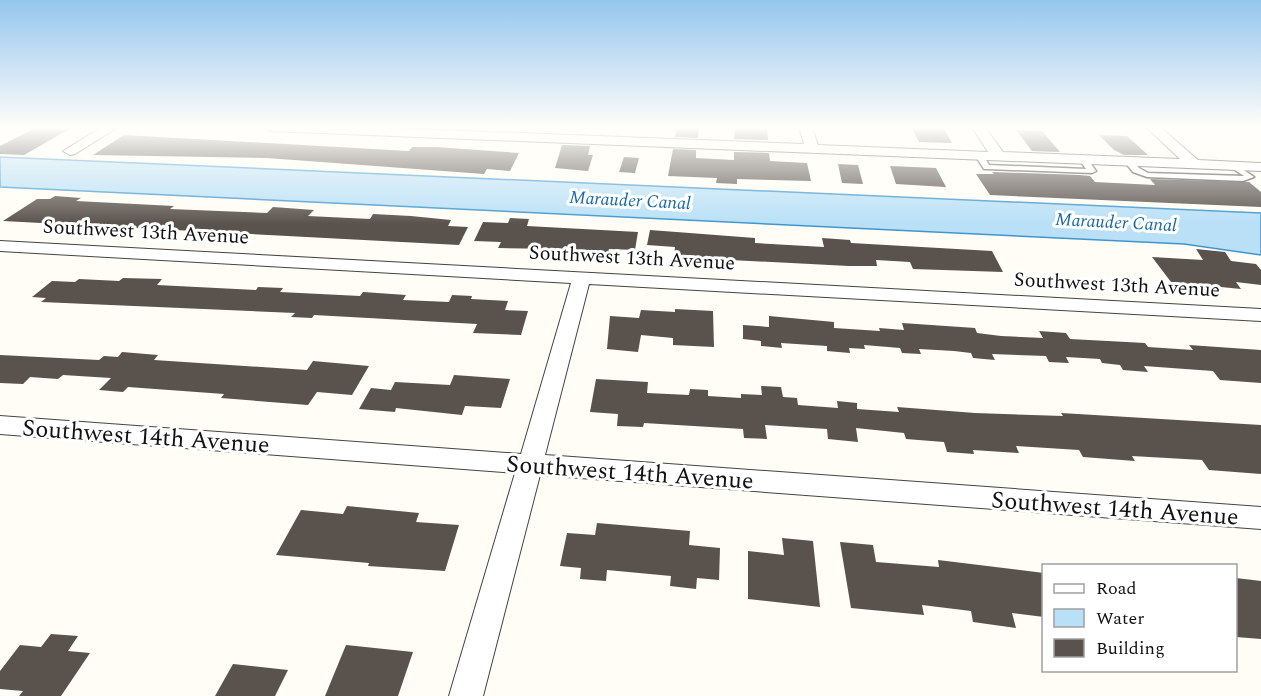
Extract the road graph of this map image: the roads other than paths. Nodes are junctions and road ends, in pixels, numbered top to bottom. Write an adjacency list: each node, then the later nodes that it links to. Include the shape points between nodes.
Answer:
1 (982, 159): 2 (lane, via 987,167 1092,171)
2 (1083, 159)
3 (1094, 159): 5 (street)
4 (1189, 159): 6 (street)
5 (1128, 161): 6 (street); 7 (lane, via 1147,175 1250,177)
6 (1194, 164): 7 (street)
7 (1235, 166): 8 (street)
8 (1261, 166)
9 (0, 246): 10 (street, Southwest 13th Avenue)
10 (582, 277): 11 (street, Southwest 13th Avenue); 13 (street)
11 (1261, 315)
12 (0, 425): 13 (street, Southwest 14th Avenue)
13 (530, 465): 14 (street, Southwest 14th Avenue); 15 (street)
14 (1261, 518)
15 (466, 696)

